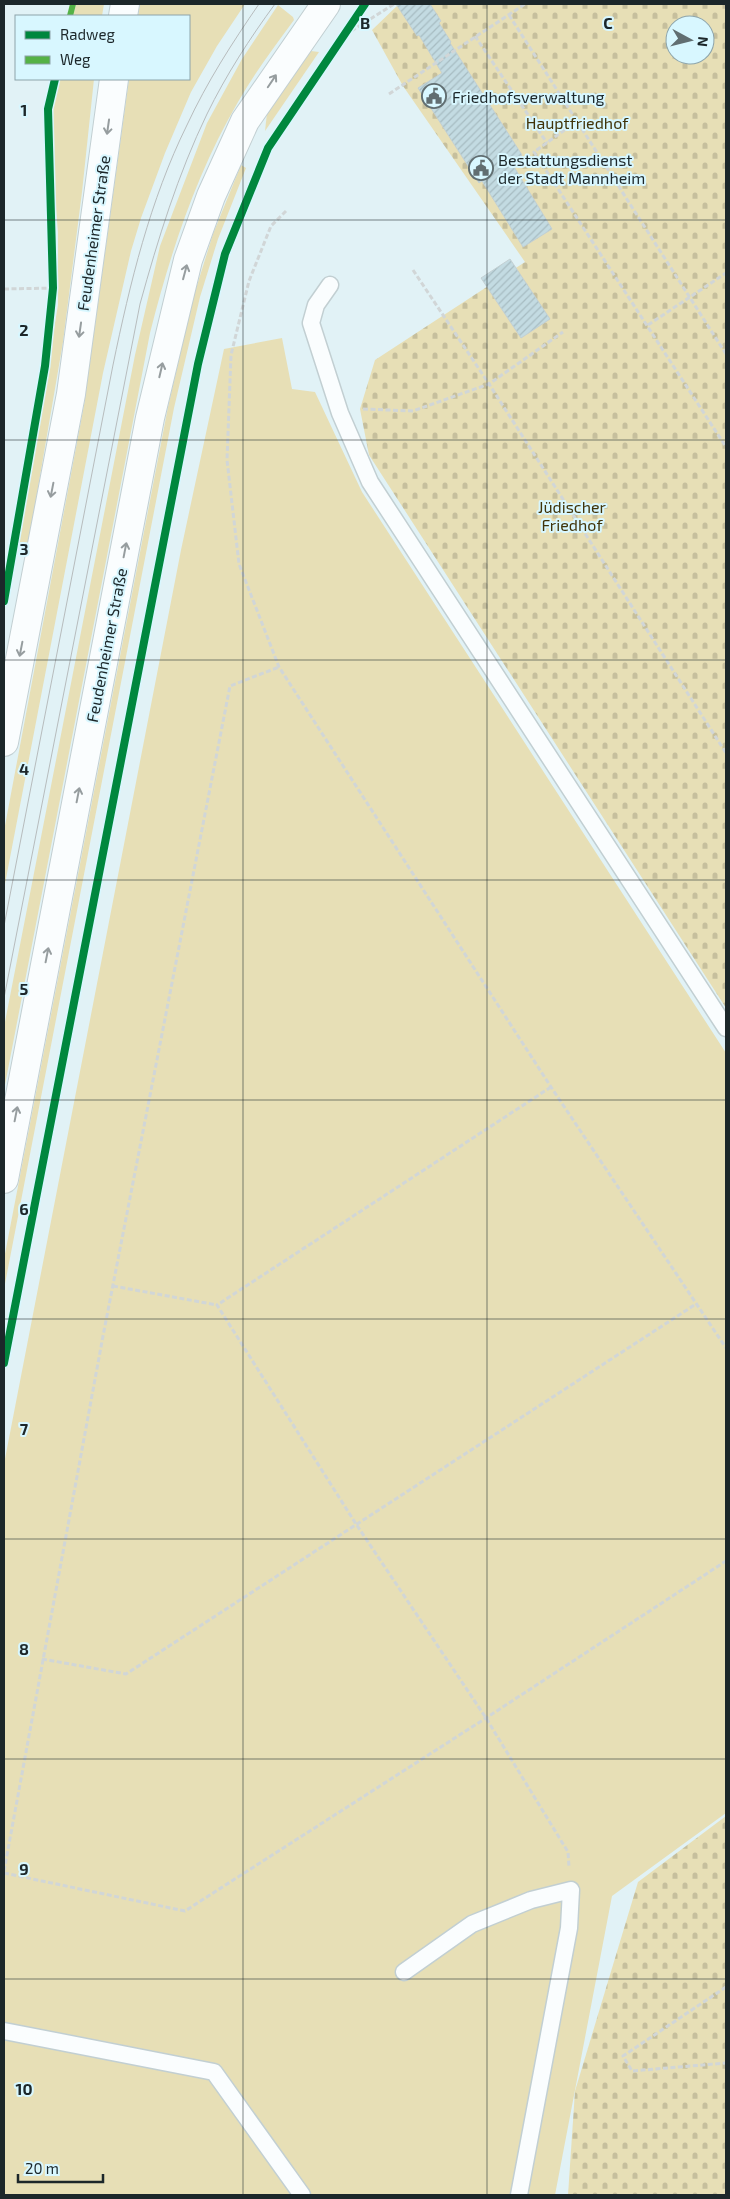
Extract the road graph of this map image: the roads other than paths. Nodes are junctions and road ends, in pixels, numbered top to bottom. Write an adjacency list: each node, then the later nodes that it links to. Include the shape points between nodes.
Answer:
1 (318, 6): 6 (main road, Feudenheimer Straße, one-way to 1, via 152,409 188,260 211,196 245,121)
2 (114, 80): 4 (main road, Feudenheimer Straße, one-way to 4, via 71,394)
3 (330, 285): 5 (lane, via 316,305 312,323 340,413 370,482)
4 (4, 742)
5 (726, 1028)
6 (4, 1180)
7 (404, 1972): 10 (lane, via 472,1924 531,1900 571,1890 569,1928)
8 (4, 2031): 9 (lane, via 214,2072)
9 (302, 2195)
10 (519, 2195)

